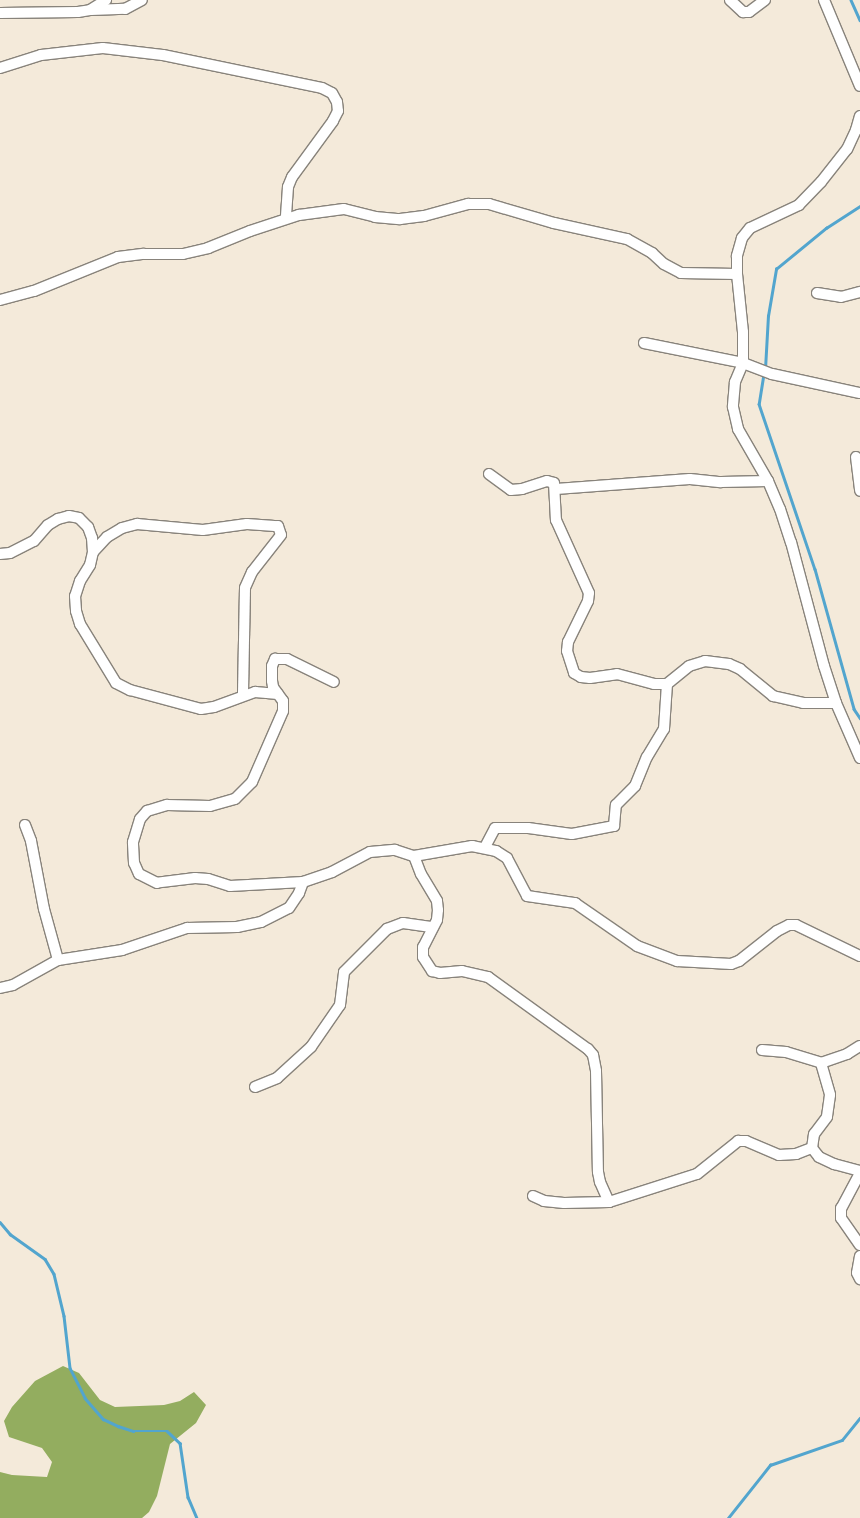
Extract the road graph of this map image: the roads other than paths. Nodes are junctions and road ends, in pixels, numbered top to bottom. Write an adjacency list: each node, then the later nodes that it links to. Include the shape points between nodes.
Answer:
1 (106, 0): 6 (street)
2 (142, 0): 6 (street, via 125,8)
3 (730, 0): 4 (street, via 743,12 749,12)
4 (765, 0)
5 (824, 0): 9 (street)
6 (90, 10): 7 (street, via 62,14)
7 (0, 13)
8 (0, 68): 11 (street, via 41,55 103,48 163,55 322,88 332,93 338,111 292,177 288,187)
9 (860, 86)
10 (860, 116): 12 (street, via 847,149 799,205 750,228 742,238)
11 (286, 218): 12 (street, via 344,210 400,219 468,204 489,204 627,239 681,273); 15 (street, via 184,254 118,257 34,291)
12 (737, 274): 17 (street)
13 (860, 292): 14 (street, via 841,296)
14 (817, 293)
15 (0, 300)
16 (644, 343): 17 (street)
17 (743, 362): 18 (street, via 772,374); 21 (street, via 735,382 733,407 738,429)
18 (860, 392)
19 (856, 457): 23 (street)
20 (489, 474): 22 (street, via 511,490 547,481 554,483)
21 (768, 481): 22 (street, via 690,479); 30 (street, via 791,542)
22 (556, 489): 27 (street, via 556,520 588,593 588,601 568,642 567,651 574,673 590,678 617,674 654,684)
23 (860, 490)
24 (93, 552): 25 (street, via 88,527 79,518 69,516 58,518 22,548); 29 (street, via 75,596 76,611 80,624 116,683 130,690 202,709); 29 (street, via 107,536 137,524 203,530 247,524 278,526 281,535 246,583)
25 (0, 554)
26 (334, 682): 28 (street, via 287,659 278,658 272,661 271,674)
27 (667, 684): 30 (street, via 690,666 705,661 718,662 740,669 773,696 803,703); 33 (street, via 664,729 635,786 616,805 614,826 572,834 528,828 495,828)
28 (278, 694): 29 (street, via 255,692); 35 (street, via 283,701 282,712 257,774 244,791 235,799 210,806 167,805 147,811 140,819 133,852 134,864 139,874 157,883 195,878 230,886)
29 (243, 695)
30 (836, 703): 31 (street)
31 (860, 758)
32 (25, 825): 38 (street)
33 (485, 847): 34 (street, via 461,846); 37 (street, via 507,858 527,896 575,903 637,946 677,961 730,964 739,961 789,924)
34 (414, 856): 35 (street, via 396,850 370,852 332,872); 36 (street, via 437,901 438,915)
35 (302, 882): 38 (street, via 289,908 261,922 237,927 187,928 122,950)
36 (433, 927): 43 (street, via 403,923 388,929 344,972 340,1005 295,1064 277,1078); 47 (street, via 423,948 432,971 476,972 488,978 593,1055 598,1172)
37 (860, 956)
38 (58, 960): 39 (street, via 13,985)
39 (0, 988)
40 (860, 1046): 42 (street)
41 (762, 1050): 42 (street, via 786,1052)
42 (821, 1062): 44 (street, via 830,1095 826,1117 814,1134)
43 (255, 1087)
44 (812, 1148): 45 (street, via 819,1157); 47 (street, via 796,1154 779,1154 738,1141 697,1174)
45 (860, 1172): 48 (street, via 841,1208 841,1218)
46 (533, 1196): 47 (street, via 564,1203)
47 (609, 1202)
48 (860, 1245)
49 (860, 1256): 50 (street, via 857,1273)
50 (860, 1279)

